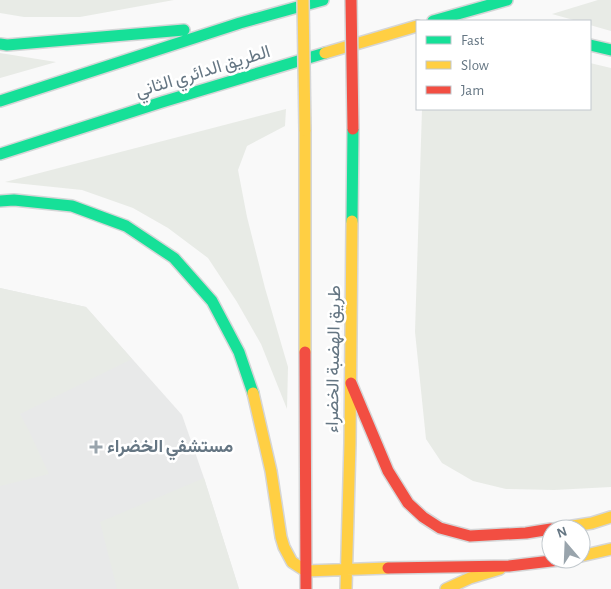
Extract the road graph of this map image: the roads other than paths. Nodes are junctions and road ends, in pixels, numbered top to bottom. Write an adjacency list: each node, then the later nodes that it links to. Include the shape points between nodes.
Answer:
1 (303, 0): 23 (main road, طريق الهضبة الخضراء, bridge)
2 (323, 0): 6 (main road, الطريق الدائري الثاني)
3 (351, 0): 14 (main road, طريق الهضبة الخضراء, bridge)
4 (507, 0): 5 (main road)
5 (437, 20)
6 (240, 23): 8 (main road); 11 (main road, الطريق الدائري الثاني)
7 (416, 26): 12 (main road, الطريق الدائري الثاني)
8 (0, 44)
9 (591, 45): 10 (main road)
10 (611, 50)
11 (0, 100)
12 (0, 154)
13 (0, 201): 23 (main road, via 72,206 126,226 174,258 212,301 239,352 252,393 271,471 284,547 292,562)
14 (351, 383): 17 (main road, via 388,471 408,503 423,516 440,528 470,536); 22 (main road, طريق الهضبة الخضراء)
15 (611, 517): 16 (main road)
16 (591, 523)
17 (541, 531)
18 (611, 550): 19 (main road)
19 (591, 554)
20 (541, 562): 21 (main road)
21 (509, 566): 22 (main road); 26 (main road)
22 (346, 568): 23 (main road); 25 (main road, طريق الهضبة الخضراء)
23 (306, 571): 24 (main road, طريق الهضبة الخضراء)
24 (306, 589)
25 (346, 589)
26 (446, 589)

